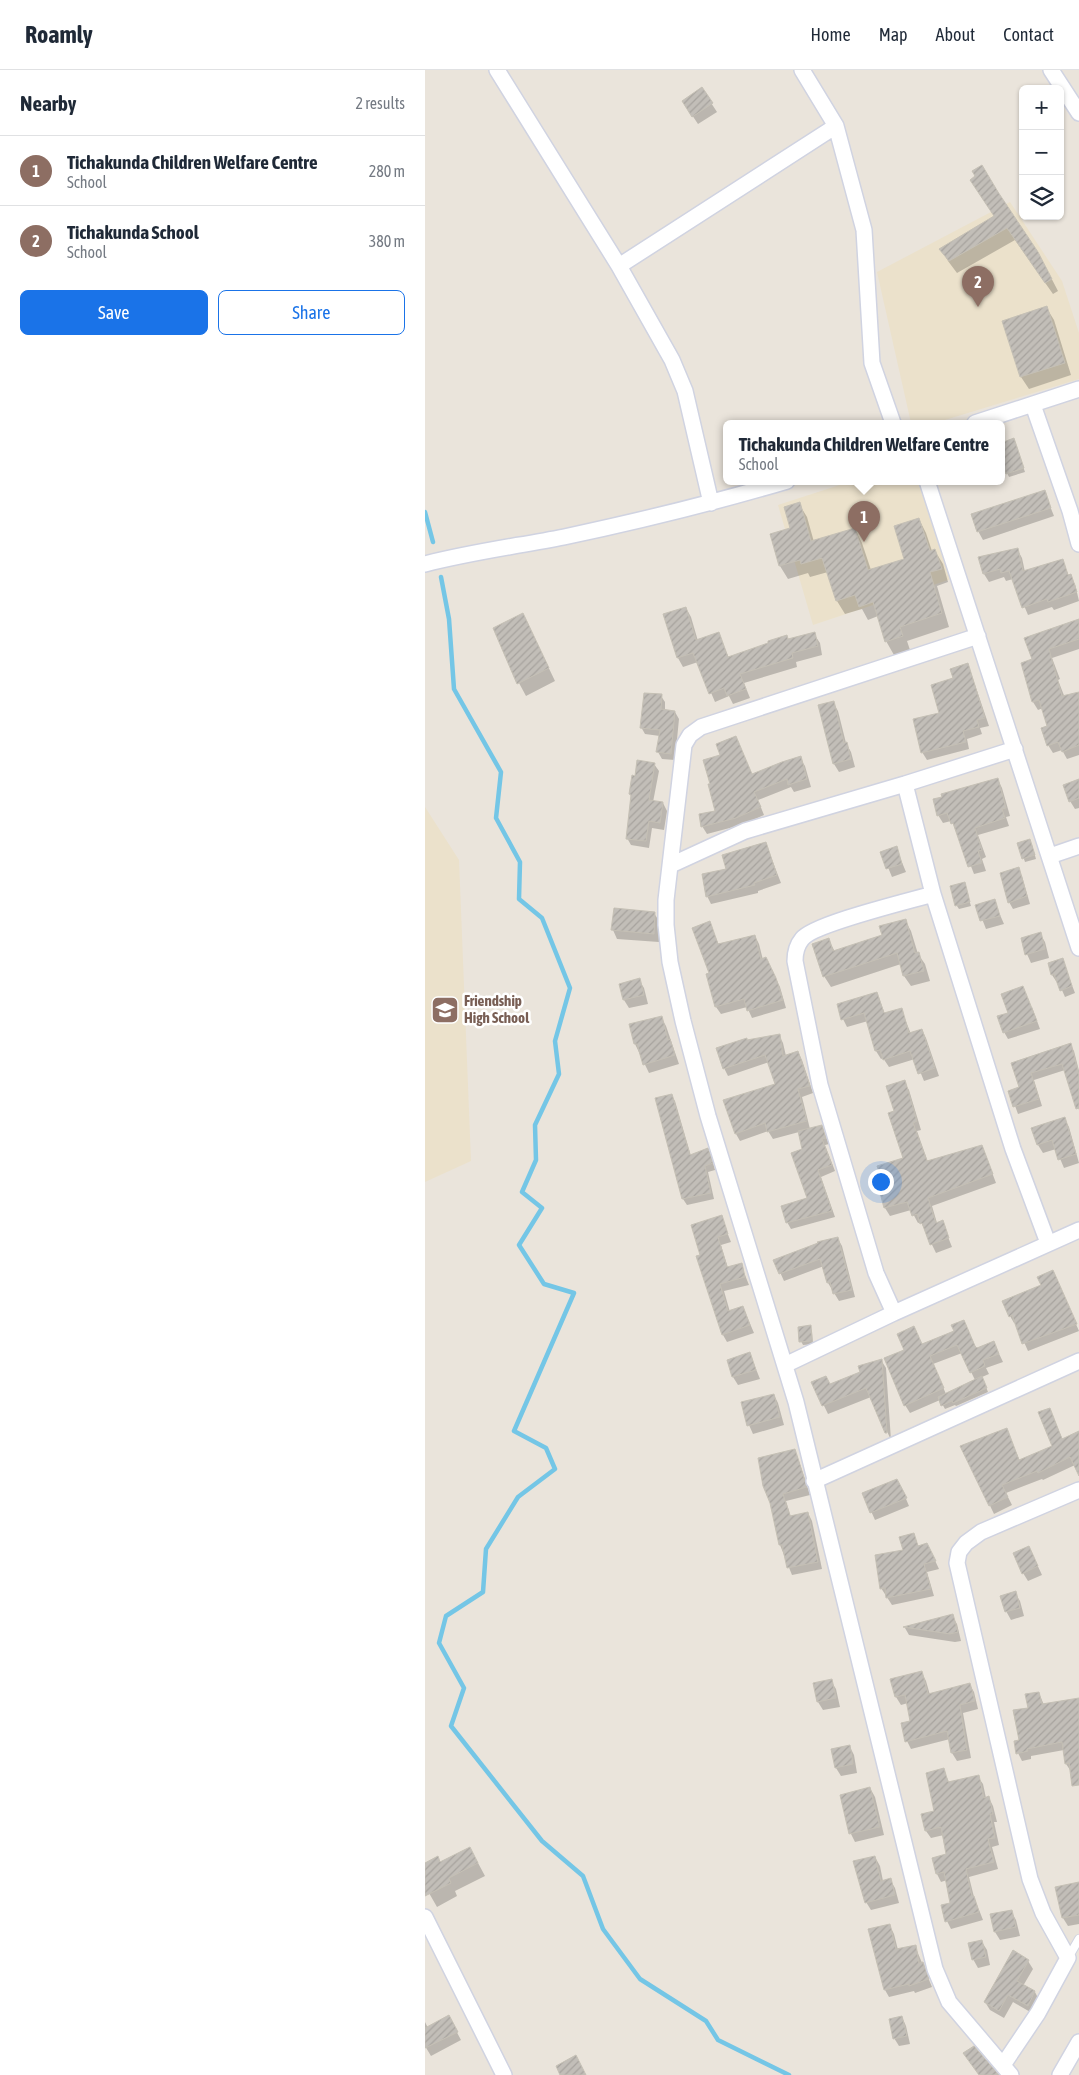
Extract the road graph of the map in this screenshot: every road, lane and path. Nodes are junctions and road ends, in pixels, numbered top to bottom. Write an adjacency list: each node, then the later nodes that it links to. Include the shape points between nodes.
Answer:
1 (497, 70): 6 (street)
2 (802, 70): 5 (street)
3 (1051, 70): 4 (street)
4 (1079, 113)
5 (836, 126): 6 (street); 9 (street, via 864,230 872,362)
6 (619, 266): 13 (street, via 668,352 685,391)
7 (1079, 389): 8 (street)
8 (1033, 404): 10 (street); 14 (street)
9 (892, 420)
10 (984, 420)
11 (773, 485): 13 (street)
12 (928, 485): 17 (street)
13 (711, 503): 16 (street)
14 (1074, 509): 15 (street)
15 (1079, 544)
16 (425, 564)
17 (978, 636): 18 (street); 22 (street, via 701,728 690,735 684,745)
18 (1015, 748): 19 (street); 21 (street)
19 (905, 784): 22 (street, via 745,831); 23 (street)
20 (1079, 846): 21 (street)
21 (1050, 856): 24 (street)
22 (671, 865): 29 (street, via 666,900 669,962 708,1116)
23 (933, 894): 26 (street, via 1013,1149); 27 (street, via 819,928 802,939 795,952 820,1085 877,1273)
24 (1079, 948)
25 (1079, 1230): 26 (street)
26 (1049, 1243): 27 (street)
27 (894, 1313): 29 (street)
28 (1079, 1361): 30 (street)
29 (785, 1365): 30 (street)
30 (814, 1481): 36 (street, via 939,1982 954,2009)
31 (1079, 1490): 34 (street, via 981,1532 959,1552 957,1563 1030,1879 1043,1913)
32 (425, 1917): 37 (street)
33 (1079, 1939): 34 (lane)
34 (1068, 1958): 36 (street)
35 (1079, 2042): 38 (street)
36 (1007, 2070)
37 (504, 2075)
38 (1060, 2075)

